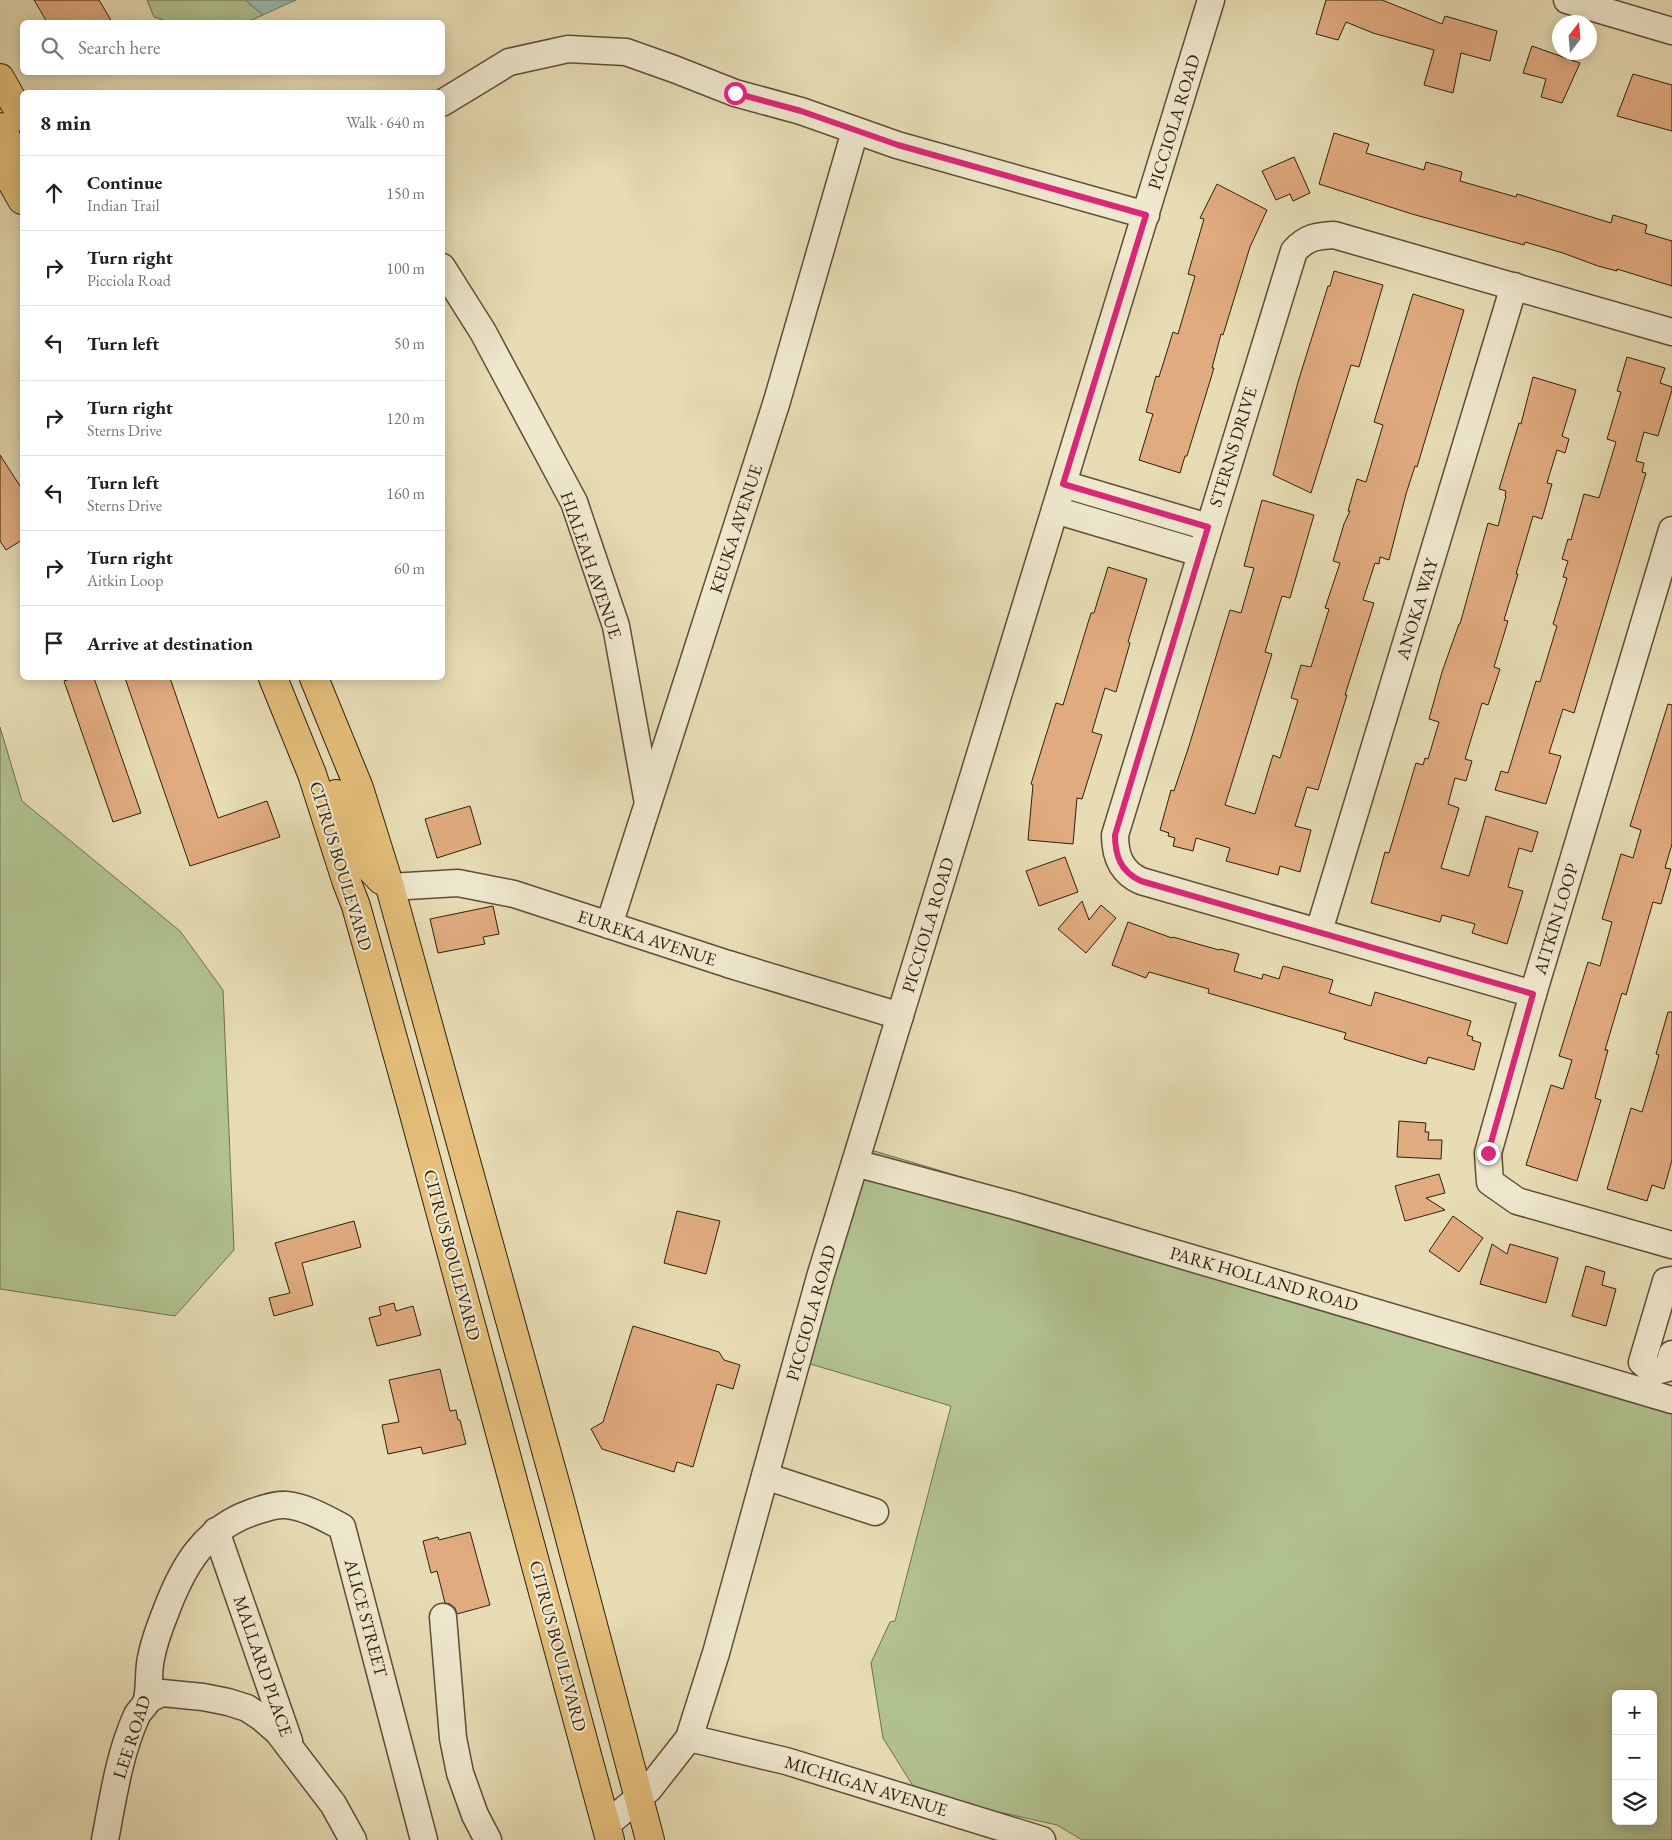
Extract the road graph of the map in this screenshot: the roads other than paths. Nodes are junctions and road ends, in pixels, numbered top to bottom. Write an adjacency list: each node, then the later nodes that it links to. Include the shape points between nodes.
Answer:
1 (1211, 0): 12 (street, PICCIOLA ROAD)
2 (1567, 0): 3 (street)
3 (1672, 31)
4 (0, 78): 6 (highway)
5 (445, 101): 8 (street, via 509,62 568,49 626,52 735,93 801,111)
6 (20, 113)
7 (0, 127): 10 (highway)
8 (855, 131): 12 (street); 24 (street, KEUKA AVENUE, via 777,401)
9 (0, 161): 11 (highway)
10 (20, 162)
11 (20, 196)
12 (1146, 215): 16 (street, PICCIOLA ROAD)
13 (445, 271): 24 (street, HIALEAH AVENUE, via 483,332 574,502 616,626)
14 (1514, 286): 15 (street, STERNS DRIVE); 18 (street, STERNS DRIVE, via 1334,235 1316,236 1302,242 1294,251); 28 (street, ANOKA WAY)
15 (1672, 332)
16 (1063, 484): 17 (street, PICCIOLA ROAD); 18 (street)
17 (1055, 510): 20 (street); 30 (street, PICCIOLA ROAD)
18 (1208, 527): 20 (street, STERNS DRIVE)
19 (1672, 530): 29 (street, AITKIN LOOP)
20 (1200, 553): 28 (street, STERNS DRIVE, via 1115,835 1115,850 1120,864 1132,877 1141,881)
21 (276, 680): 25 (highway, CITRUS BOULEVARD, via 312,774)
22 (276, 680): 26 (highway, via 307,722 363,861 376,877)
23 (315, 680): 26 (highway, via 359,788)
24 (648, 802): 27 (street, KEUKA AVENUE)
25 (346, 880): 31 (highway, via 379,910 391,938 415,1026); 46 (highway, CITRUS BOULEVARD, via 414,1112)
26 (390, 887): 27 (street, EUREKA AVENUE, via 458,883 514,894); 31 (highway)
27 (609, 925): 30 (street, EUREKA AVENUE)
28 (1319, 932): 29 (street, STERNS DRIVE)
29 (1533, 994): 33 (street, AITKIN LOOP, via 1488,1153 1490,1182 1517,1201)
30 (900, 1016): 32 (street, PICCIOLA ROAD)
31 (453, 1110): 45 (highway)
32 (855, 1164): 36 (street, PARK HOLLAND ROAD); 38 (street, PICCIOLA ROAD)
33 (1672, 1245)
34 (1672, 1280): 36 (street, via 1666,1282 1642,1362)
35 (1672, 1354): 36 (street, via 1668,1368)
36 (1650, 1382): 37 (street, PARK HOLLAND ROAD)
37 (1672, 1400)
38 (765, 1476): 39 (street); 43 (street, PICCIOLA ROAD)
39 (875, 1512)
40 (216, 1531): 42 (street, LEE ROAD, via 193,1555 177,1581 150,1659); 44 (street, MALLARD PLACE); 49 (street, ALICE STREET, via 248,1514 286,1505 308,1510 342,1527)
41 (443, 1617): 50 (street, via 453,1738 460,1773)
42 (146, 1702): 44 (street, MALLARD PLACE, via 162,1693 203,1697 247,1708 278,1732); 47 (street, LEE ROAD, via 129,1735)
43 (689, 1738): 45 (street, PICCIOLA ROAD, via 649,1789); 52 (street, MICHIGAN AVENUE, via 786,1761)
44 (294, 1754): 48 (street, via 333,1804)
45 (638, 1798): 46 (street, PICCIOLA ROAD); 51 (highway)
46 (608, 1832)
47 (105, 1840)
48 (353, 1840)
49 (424, 1840)
50 (488, 1840)
51 (650, 1840)
52 (1042, 1840)

